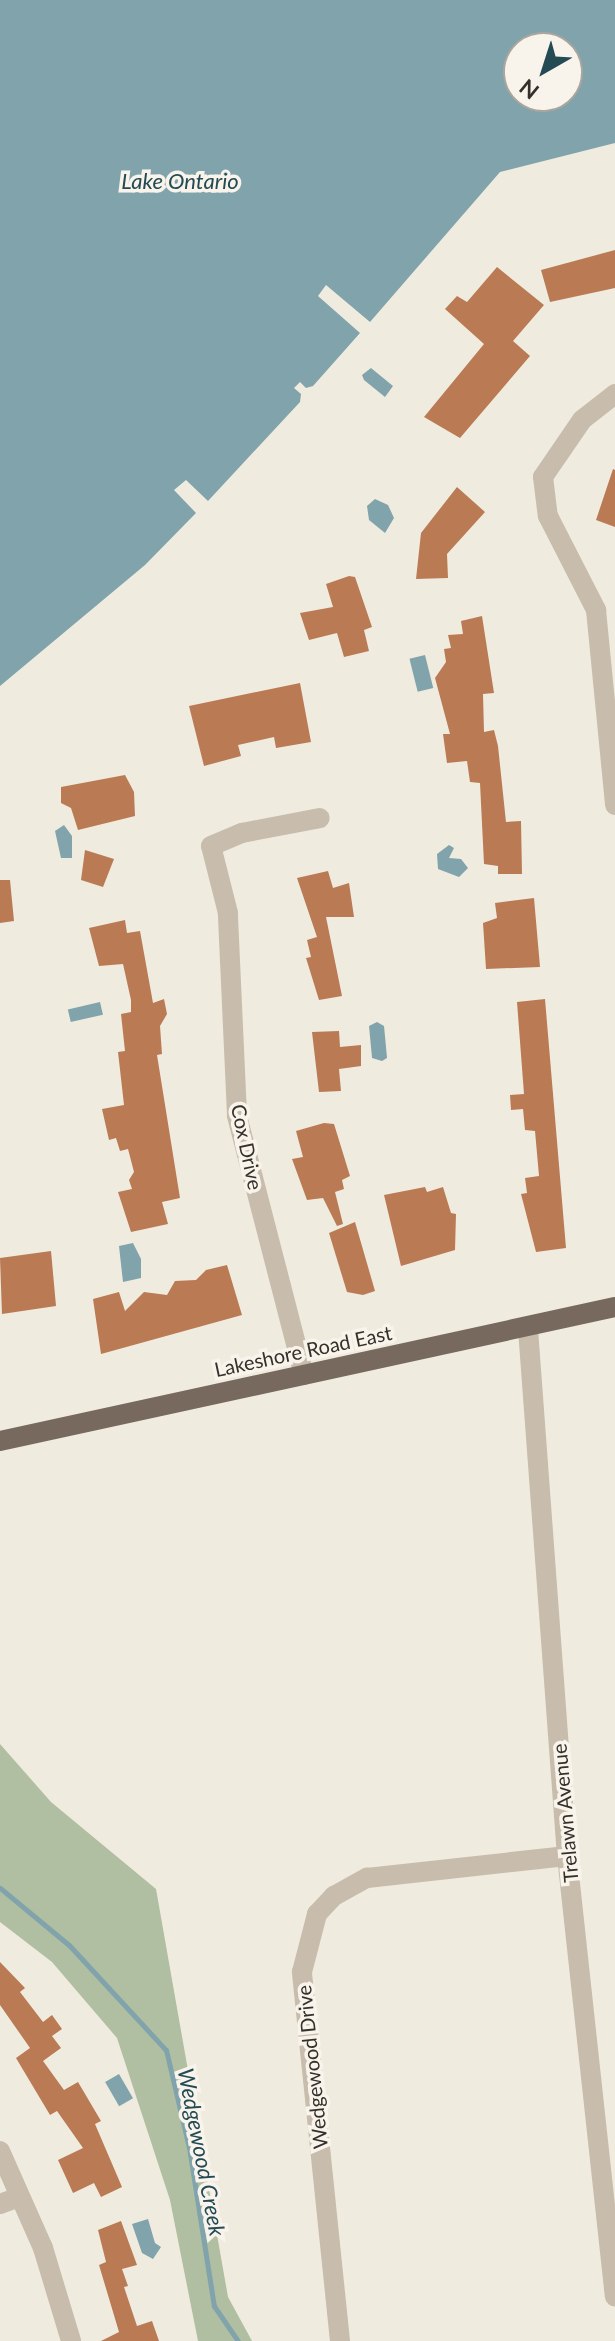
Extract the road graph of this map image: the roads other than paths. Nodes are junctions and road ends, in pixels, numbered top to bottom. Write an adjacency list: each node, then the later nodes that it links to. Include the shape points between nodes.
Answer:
1 (615, 394): 2 (street, via 582,420 543,477 548,516 596,610)
2 (615, 805)
3 (320, 818): 6 (street, Cox Drive, via 242,833 211,846 228,913 237,1115)
4 (615, 1307): 5 (main road, Lakeshore Road East)
5 (528, 1329): 6 (main road, Lakeshore Road East); 8 (street, Trelawn Avenue)
6 (304, 1375): 7 (main road, Lakeshore Road East)
7 (0, 1441)
8 (567, 1856): 11 (street, Trelawn Avenue); 13 (street, Wedgewood Drive, via 367,1878 334,1896 317,1914 302,1972)
9 (0, 2151): 10 (street)
10 (9, 2201): 12 (street, via 43,2248)
11 (615, 2296)
12 (71, 2341)
13 (340, 2341)

